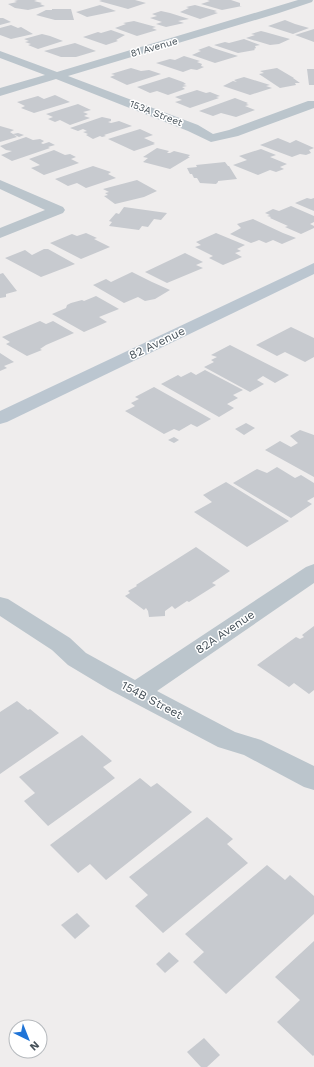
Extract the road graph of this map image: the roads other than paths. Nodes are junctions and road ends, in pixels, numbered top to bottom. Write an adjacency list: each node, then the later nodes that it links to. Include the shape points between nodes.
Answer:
1 (308, 0): 3 (street, 81 Avenue)
2 (266, 2): 3 (street)
3 (285, 7): 4 (street); 6 (street, 81 Avenue)
4 (309, 12)
5 (0, 54): 6 (street, 153A Street)
6 (57, 76): 7 (street, 81 Avenue); 8 (street, 153A Street, via 193,128 211,138 233,133)
7 (0, 92)
8 (312, 104)
9 (0, 184): 10 (street, via 58,210)
10 (0, 234)
11 (314, 268): 12 (street, 82 Avenue)
12 (0, 418)
13 (314, 572): 15 (street, 82A Avenue)
14 (0, 605): 15 (street, 154B Street, via 61,644 77,660)
15 (137, 692): 16 (street, 154B Street, via 227,740 252,747)
16 (314, 779)

